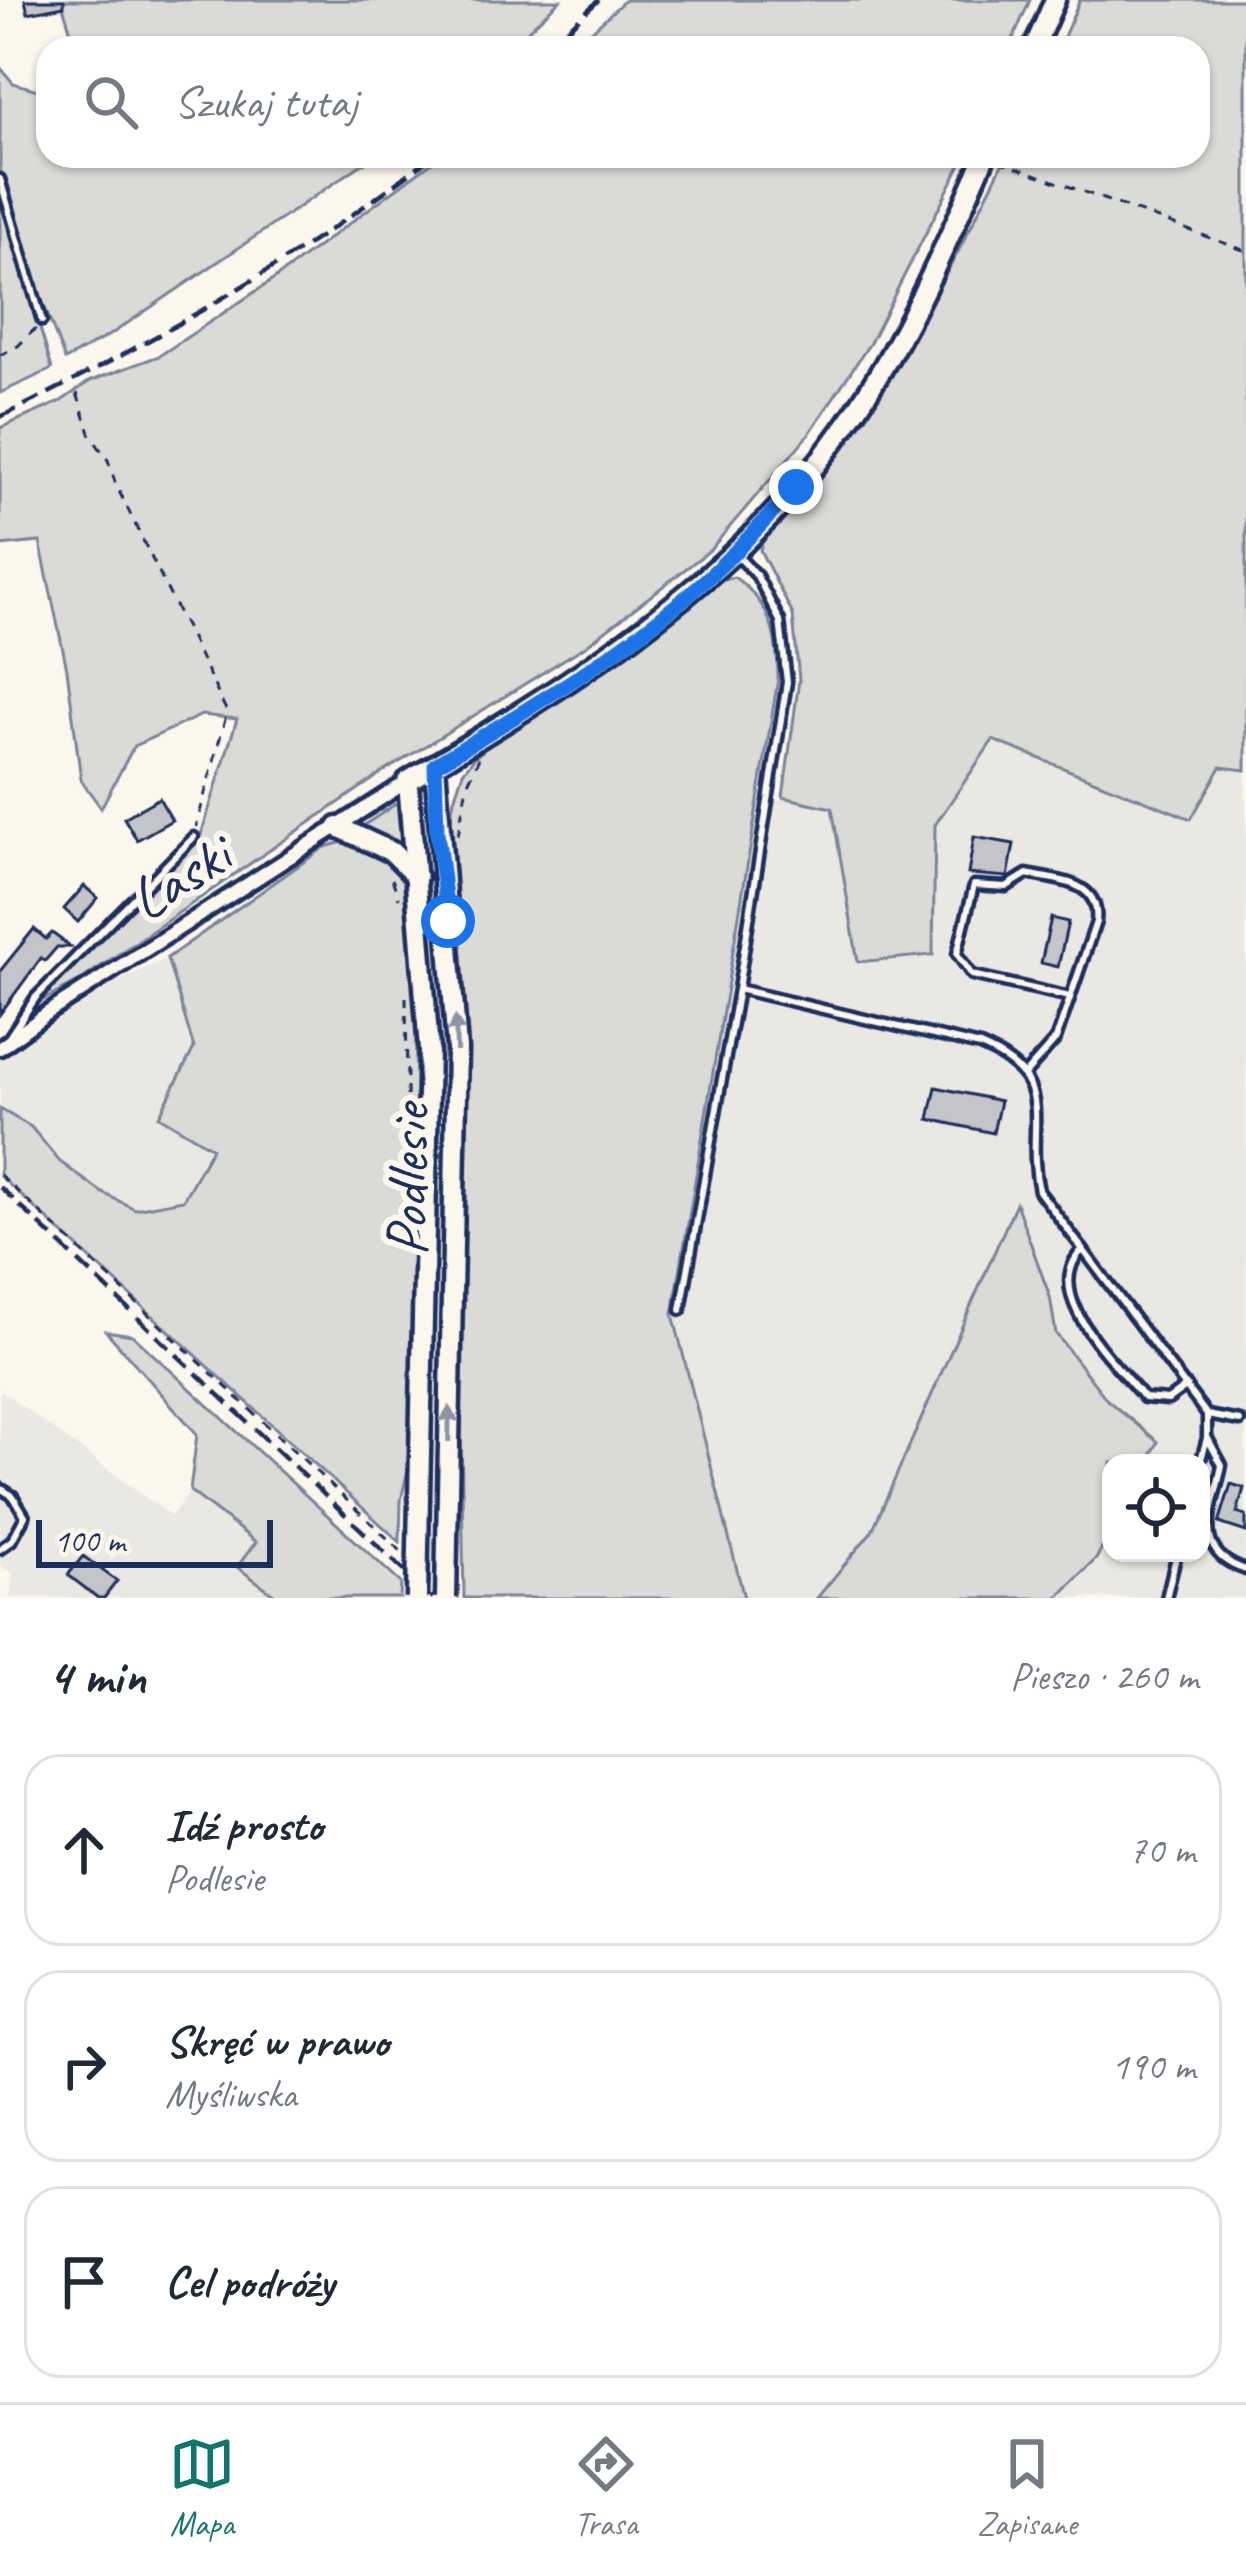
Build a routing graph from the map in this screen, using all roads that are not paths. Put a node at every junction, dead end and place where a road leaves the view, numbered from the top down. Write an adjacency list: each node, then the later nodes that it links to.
1 (1054, 0): 2 (street)
2 (1039, 36)
3 (981, 168): 6 (street)
4 (0, 179): 5 (lane)
5 (42, 321)
6 (734, 553): 7 (street); 14 (lane)
7 (435, 765): 8 (street); 10 (street, Podlesie)
8 (408, 782): 9 (street, Laski); 11 (street, Podlesie)
9 (338, 827): 13 (street); 16 (street, Laski)
10 (437, 832): 11 (street); 30 (street, Podlesie, one-way to 10, bridge)
11 (412, 836): 13 (street, Podlesie)
12 (194, 837): 16 (lane)
13 (417, 877): 29 (street, Podlesie, bridge)
14 (738, 989): 17 (lane); 19 (lane)
15 (1070, 997): 15 (lane); 17 (lane)
16 (2, 1046)
17 (1025, 1074): 18 (lane)
18 (1083, 1249): 20 (lane); 20 (lane)
19 (681, 1310)
20 (1187, 1385): 21 (lane)
21 (1207, 1415): 22 (lane); 23 (lane)
22 (1240, 1420)
23 (1207, 1437): 24 (lane); 28 (lane)
24 (1202, 1454)
25 (0, 1488): 26 (lane)
26 (0, 1549)
27 (1175, 1562): 31 (lane)
28 (1246, 1570)
29 (417, 1598)
30 (446, 1598)
31 (1166, 1598)

